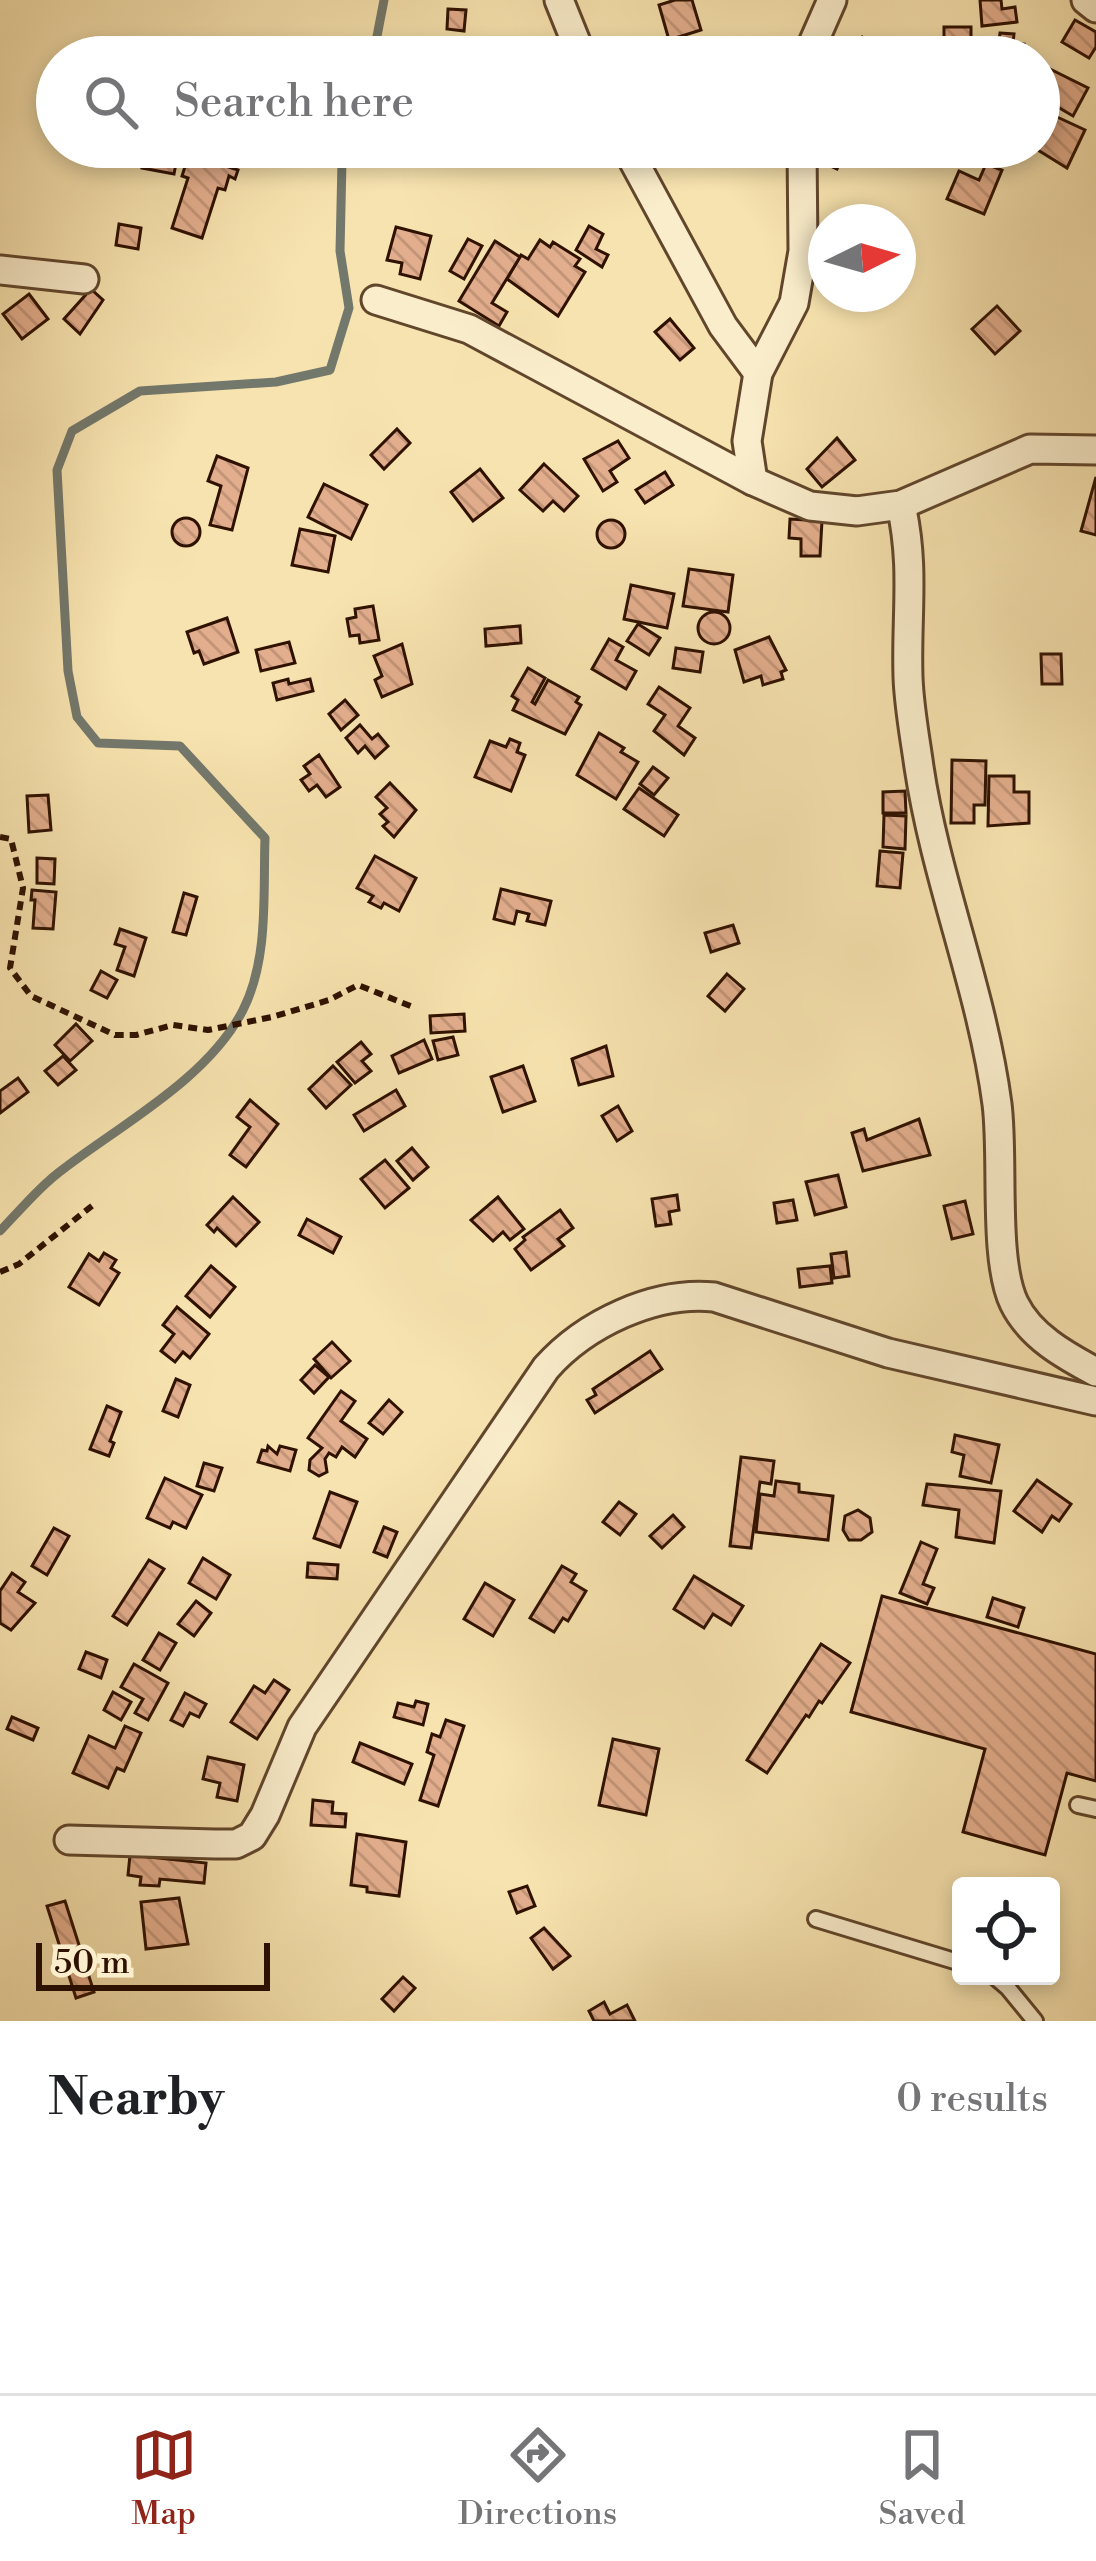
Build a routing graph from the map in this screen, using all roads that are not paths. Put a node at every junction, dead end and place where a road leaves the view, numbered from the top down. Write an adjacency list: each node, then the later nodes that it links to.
1 (559, 0): 5 (street)
2 (832, 0): 6 (street)
3 (1086, 0): 4 (street)
4 (1096, 8)
5 (574, 36)
6 (816, 36)
7 (637, 168): 12 (street)
8 (802, 168): 12 (street)
9 (0, 270): 10 (street)
10 (84, 279)
11 (376, 300): 14 (street)
12 (758, 373): 14 (street)
13 (1096, 450): 15 (street)
14 (753, 481): 15 (street)
15 (901, 505): 16 (street)
16 (1096, 1372)
17 (1096, 1401): 20 (street)
18 (1078, 1804): 19 (lane)
19 (1096, 1809)
20 (69, 1840)
21 (816, 1919): 22 (lane)
22 (952, 1960)
23 (1002, 1985): 24 (lane)
24 (1035, 2021)

